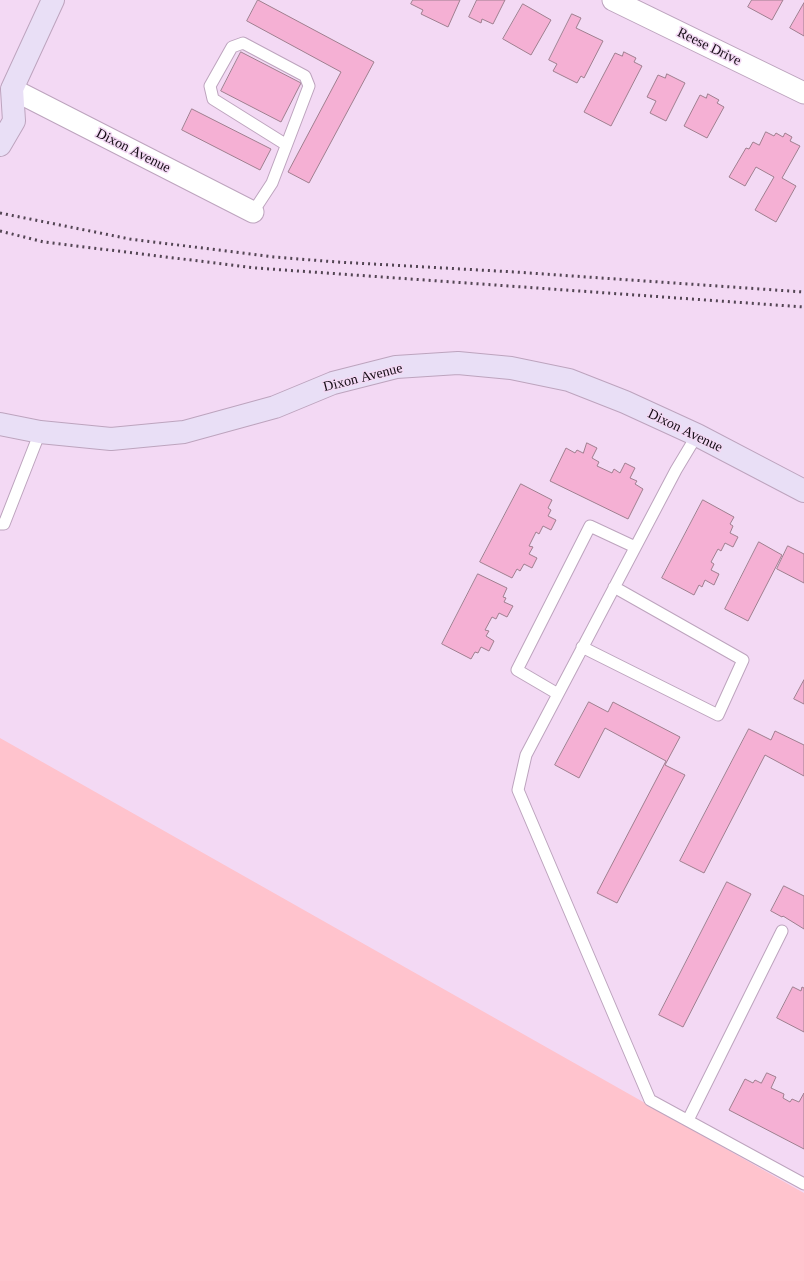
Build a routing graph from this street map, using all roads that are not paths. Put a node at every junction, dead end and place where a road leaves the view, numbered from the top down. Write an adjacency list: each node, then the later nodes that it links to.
1 (53, 0): 3 (street)
2 (613, 0): 4 (street, Reese Drive)
3 (6, 92): 6 (street); 7 (street, Dixon Avenue)
4 (804, 93)
5 (285, 144): 5 (lane); 7 (lane)
6 (0, 145)
7 (253, 212)
8 (0, 424): 9 (street, Dixon Avenue)
9 (40, 432): 10 (street, Dixon Avenue); 12 (lane)
10 (697, 435): 11 (street, Dixon Avenue); 13 (lane)
11 (804, 491)
12 (0, 524)
13 (635, 547): 14 (lane); 16 (lane)
14 (614, 587): 15 (lane); 15 (lane)
15 (582, 648): 16 (lane)
16 (558, 694): 18 (lane)
17 (782, 931): 18 (lane)
18 (688, 1120): 19 (lane)
19 (804, 1184)

